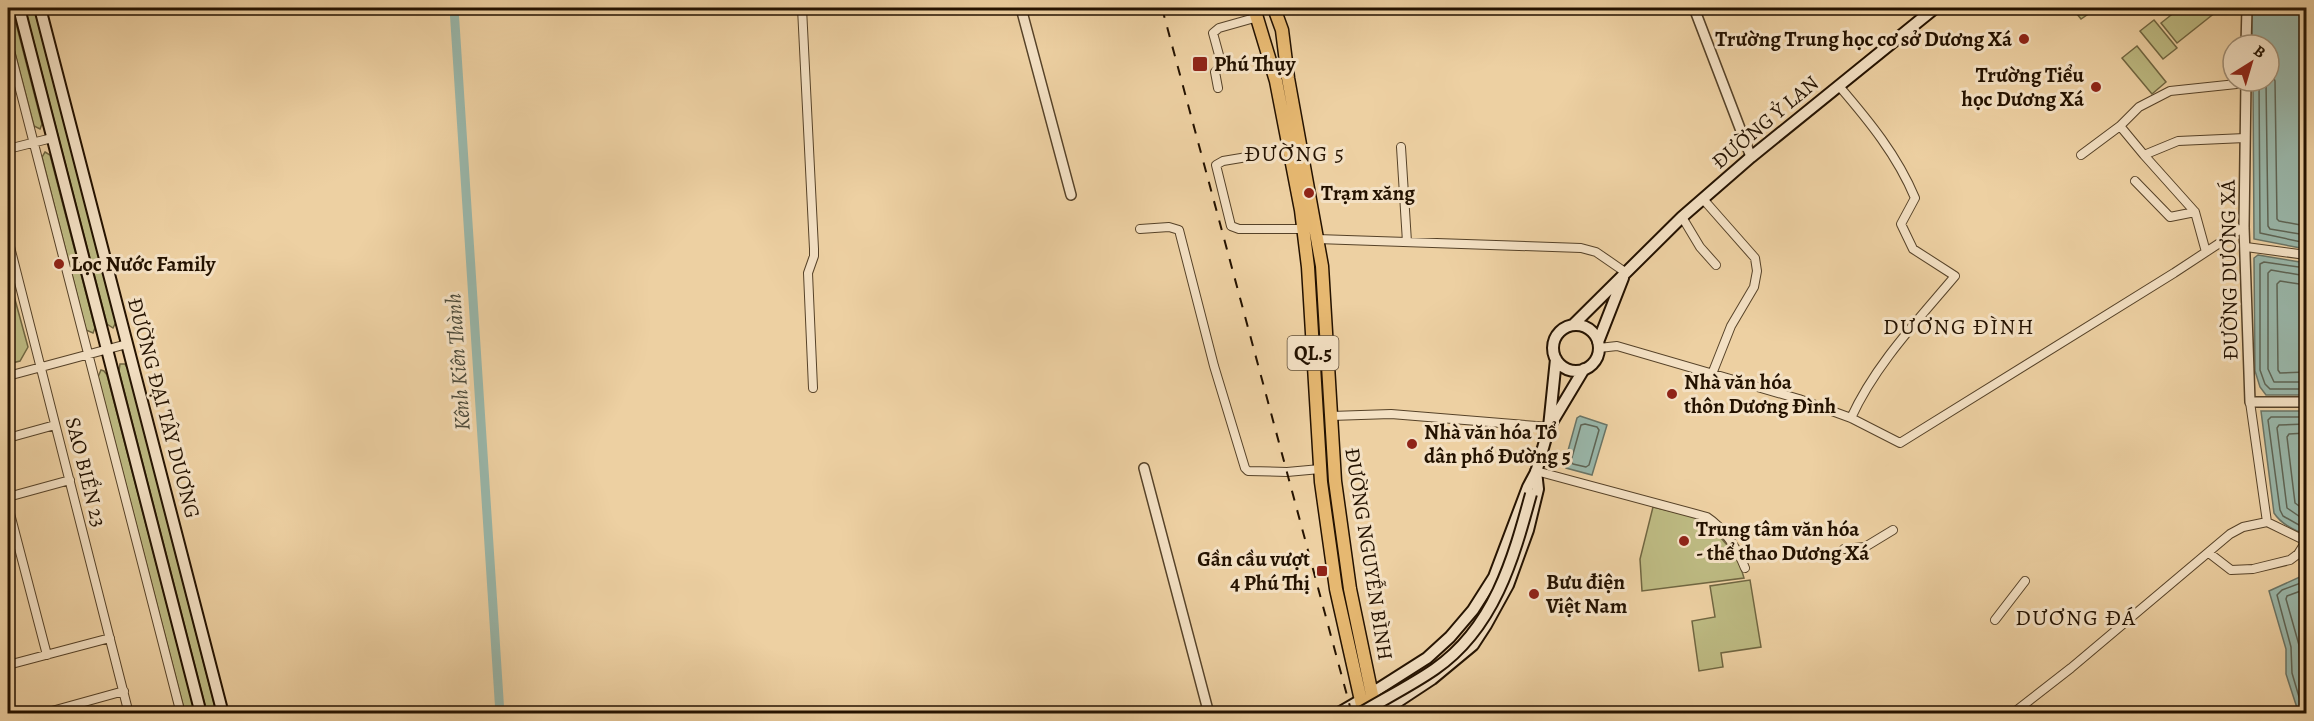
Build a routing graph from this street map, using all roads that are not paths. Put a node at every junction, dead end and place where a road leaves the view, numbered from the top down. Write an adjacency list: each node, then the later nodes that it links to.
1 (19, 8): 17 (main road, ĐƯỜNG ĐẠI TÂY DƯƠNG)
2 (40, 8): 43 (main road, ĐƯỜNG ĐẠI TÂY DƯƠNG)
3 (802, 8): 52 (street)
4 (1021, 8): 27 (street)
5 (1274, 8): 35 (highway, ĐƯỜNG NGUYỄN BÌNH / QL.5)
6 (1694, 8): 25 (street)
7 (1935, 8): 13 (main road, ĐƯỜNG Ỷ LAN)
8 (2247, 8): 10 (street)
9 (1256, 12): 14 (street); 33 (highway, ĐƯỜNG NGUYỄN BÌNH / QL.5)
10 (2247, 33)
11 (8, 43): 19 (street)
12 (2221, 85): 16 (street)
13 (1839, 86): 25 (main road, ĐƯỜNG Ỷ LAN); 56 (street)
14 (1218, 88)
15 (2246, 93): 18 (street, ĐƯỜNG DƯƠNG XÁ)
16 (2120, 126): 22 (street); 23 (street)
17 (52, 138): 19 (street); 45 (main road, ĐƯỜNG ĐẠI TÂY DƯƠNG)
18 (2245, 138): 23 (street); 31 (street, ĐƯỜNG DƯƠNG XÁ)
19 (33, 143): 21 (street); 46 (street)
20 (1401, 147): 36 (street)
21 (8, 149)
22 (2081, 155)
23 (2144, 155): 29 (street)
24 (1247, 157): 33 (street)
25 (1751, 157): 28 (main road, ĐƯỜNG Ỷ LAN)
26 (2135, 181): 29 (street)
27 (1071, 195)
28 (1703, 199): 30 (main road, ĐƯỜNG Ỷ LAN); 50 (street)
29 (2195, 212): 38 (street)
30 (1682, 218): 40 (street); 41 (main road, ĐƯỜNG Ỷ LAN)
31 (2244, 227): 37 (street, ĐƯỜNG DƯƠNG XÁ); 38 (street)
32 (1140, 229): 61 (street)
33 (1303, 229): 61 (highway, ĐƯỜNG NGUYỄN BÌNH / QL.5)
34 (8, 239): 48 (street, SAO BIỂN 23)
35 (1317, 239): 36 (street); 55 (highway, ĐƯỜNG NGUYỄN BÌNH / QL.5)
36 (1407, 242): 41 (street)
37 (2246, 248): 39 (street); 53 (street, ĐƯỜNG DƯƠNG XÁ)
38 (2206, 252): 56 (street)
39 (2307, 255)
40 (1716, 265)
41 (1625, 272): 42 (main road, ĐƯỜNG Ỷ LAN); 44 (main road, ĐƯỜNG Ỷ LAN)
42 (1573, 325): 44 (main road); 47 (main road)
43 (127, 344): 45 (street); 84 (main road, ĐƯỜNG ĐẠI TÂY DƯƠNG)
44 (1598, 345): 49 (main road); 50 (street)
45 (107, 350): 46 (street); 83 (main road, ĐƯỜNG ĐẠI TÂY DƯƠNG)
46 (88, 356): 48 (street); 82 (street)
47 (1556, 359): 49 (main road); 58 (main road)
48 (40, 367): 51 (street); 57 (street, SAO BIỂN 23)
49 (1584, 369): 58 (main road)
50 (1712, 374): 56 (street)
51 (8, 376)
52 (813, 388)
53 (2250, 402): 54 (street); 66 (street)
54 (2307, 402)
55 (1331, 416): 58 (street); 78 (highway, ĐƯỜNG NGUYỄN BÌNH / QL.5)
56 (1851, 418)
57 (55, 425): 59 (street); 63 (street, SAO BIỂN 23)
58 (1549, 427): 62 (main road)
59 (8, 438)
60 (1144, 468): 85 (street)
61 (1320, 469): 79 (highway, ĐƯỜNG NGUYỄN BÌNH / QL.5)
62 (1536, 471): 71 (street); 78 (main road); 87 (main road, bridge); 88 (main road)
63 (69, 480): 64 (street); 74 (street, SAO BIỂN 23)
64 (8, 496)
65 (8, 506): 75 (street)
66 (2267, 522): 68 (street); 70 (street)
67 (1893, 530): 69 (street)
68 (2306, 541): 70 (street)
69 (1844, 549)
70 (2209, 554): 89 (street)
71 (1745, 568)
72 (2025, 581): 73 (street)
73 (1995, 620)
74 (110, 638): 75 (street); 77 (street, SAO BIỂN 23)
75 (47, 655): 76 (street)
76 (8, 665)
77 (124, 691): 80 (street); 81 (street, SAO BIỂN 23)
78 (1372, 693): 88 (highway, ĐƯỜNG NGUYỄN BÌNH / QL.5)
79 (1361, 700): 86 (main road); 87 (highway, ĐƯỜNG NGUYỄN BÌNH / QL.5)
80 (41, 714)
81 (129, 714)
82 (181, 714)
83 (201, 714)
84 (223, 714)
85 (1209, 714)
86 (1337, 714)
87 (1361, 714)
88 (1378, 714)
89 (2012, 714)

